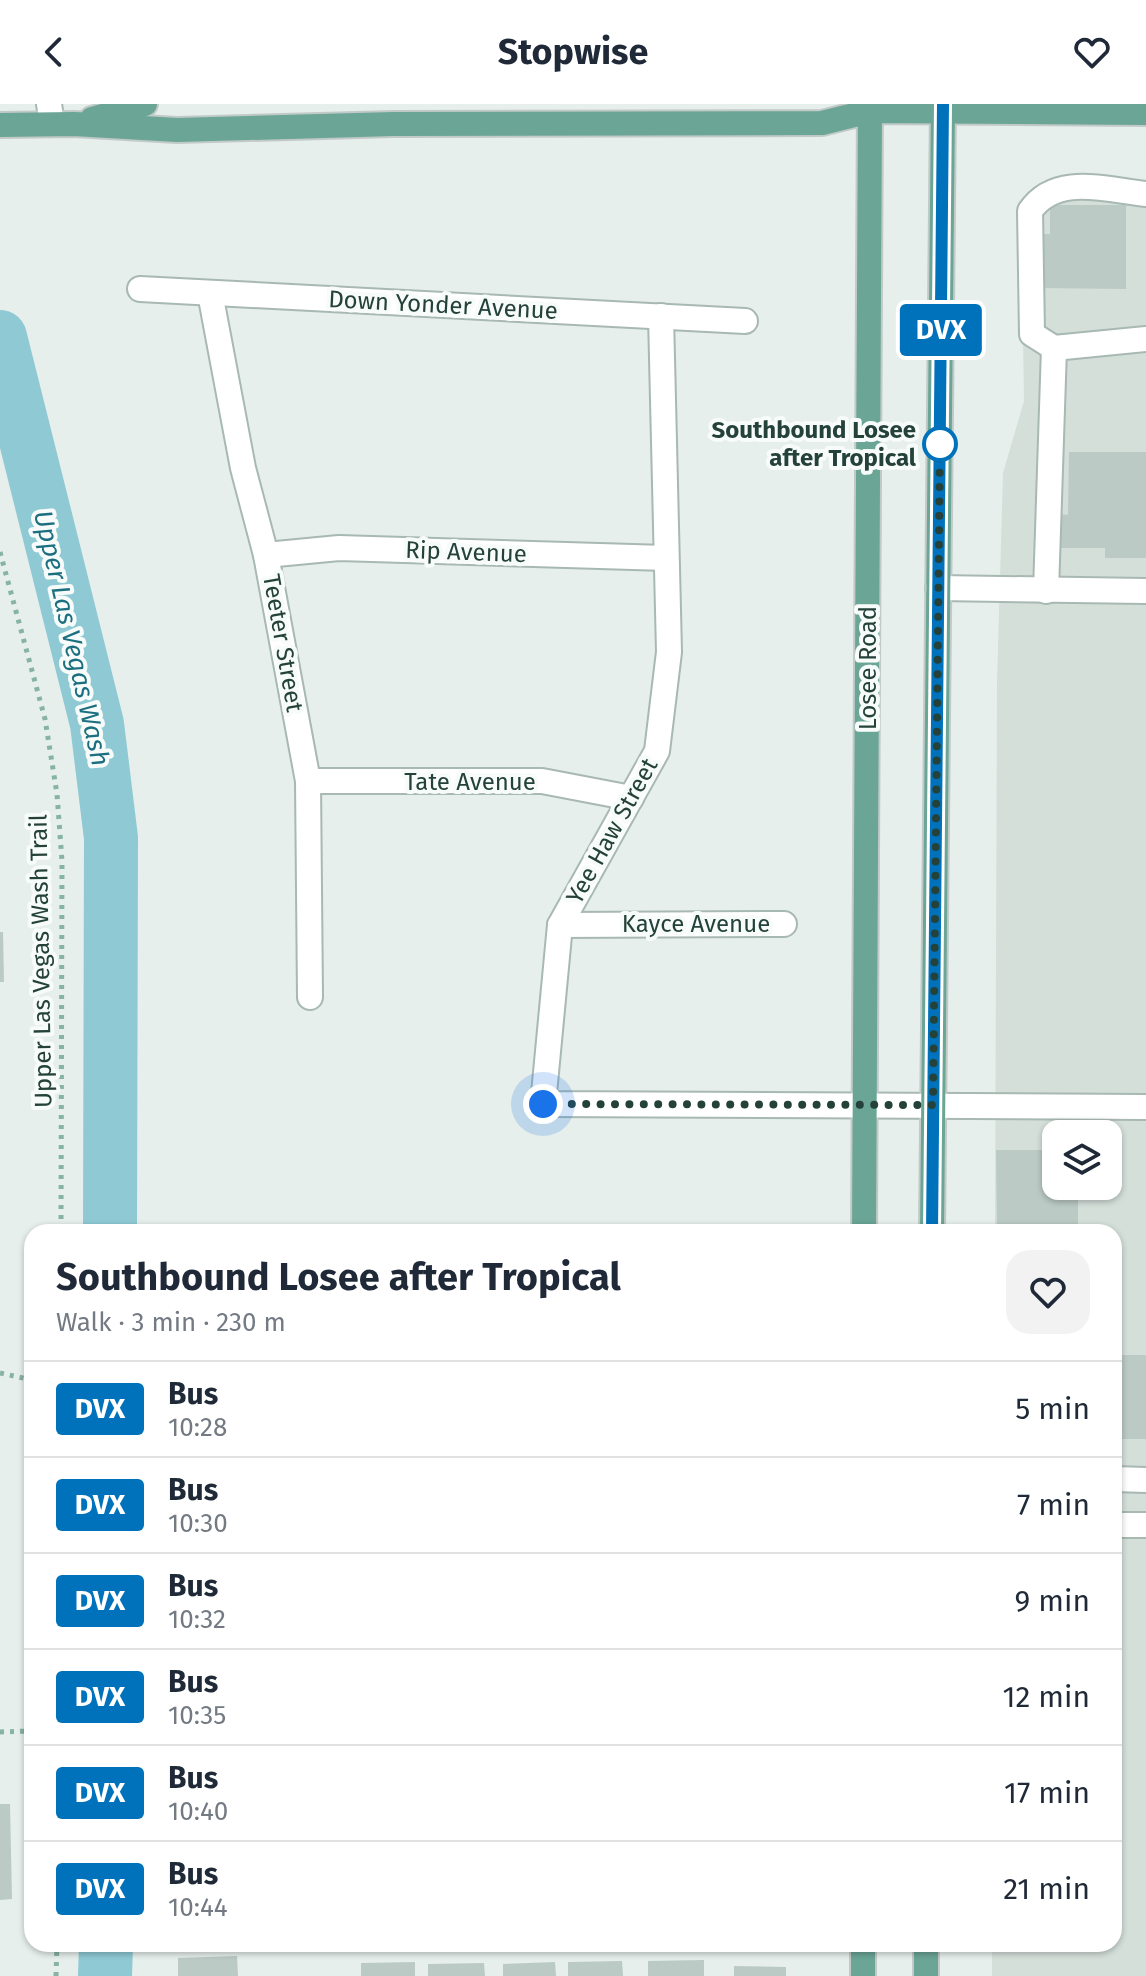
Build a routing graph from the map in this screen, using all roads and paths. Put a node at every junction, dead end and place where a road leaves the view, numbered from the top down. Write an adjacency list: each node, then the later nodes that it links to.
1 (145, 104): 5 (main road)
2 (868, 106): 3 (main road); 5 (main road); 25 (main road, Losee Road)
3 (943, 108): 4 (main road); 17 (main road)
4 (1146, 113)
5 (58, 117): 6 (main road)
6 (0, 125)
7 (1146, 194): 13 (street)
8 (140, 289): 9 (street, Down Yonder Avenue)
9 (210, 293): 10 (street, Down Yonder Avenue); 15 (street, Teeter Street)
10 (661, 316): 11 (street, Down Yonder Avenue); 16 (street, Yee Haw Street)
11 (745, 321)
12 (1146, 339): 13 (street)
13 (1054, 348): 18 (street)
14 (0, 552): 28 (path, Upper Las Vegas Wash Trail)
15 (266, 555): 16 (street, Rip Avenue); 20 (street, Teeter Street)
16 (666, 558): 21 (street, Yee Haw Street)
17 (938, 588): 18 (street); 26 (main road)
18 (1046, 591): 19 (street)
19 (1146, 591)
20 (308, 781): 21 (street, Tate Avenue); 24 (street, Teeter Street)
21 (631, 798): 23 (street, Yee Haw Street)
22 (784, 924): 23 (street, Kayce Avenue)
23 (560, 925): 25 (street, Yee Haw Street)
24 (310, 997)
25 (864, 1105): 26 (street); 29 (main road, Losee Road)
26 (933, 1105): 27 (street); 30 (main road)
27 (1146, 1107)
28 (61, 1224)
29 (864, 1224)
30 (932, 1224)
31 (0, 1373): 32 (path)
32 (24, 1378)
33 (1122, 1479): 34 (street)
34 (1146, 1480)
35 (1122, 1525): 36 (street)
36 (1146, 1525)
37 (24, 1731): 38 (path)
38 (0, 1732)
39 (57, 1952): 42 (path)
40 (863, 1952): 43 (main road)
41 (926, 1952): 44 (main road)
42 (56, 1976)
43 (863, 1976)
44 (926, 1976)

